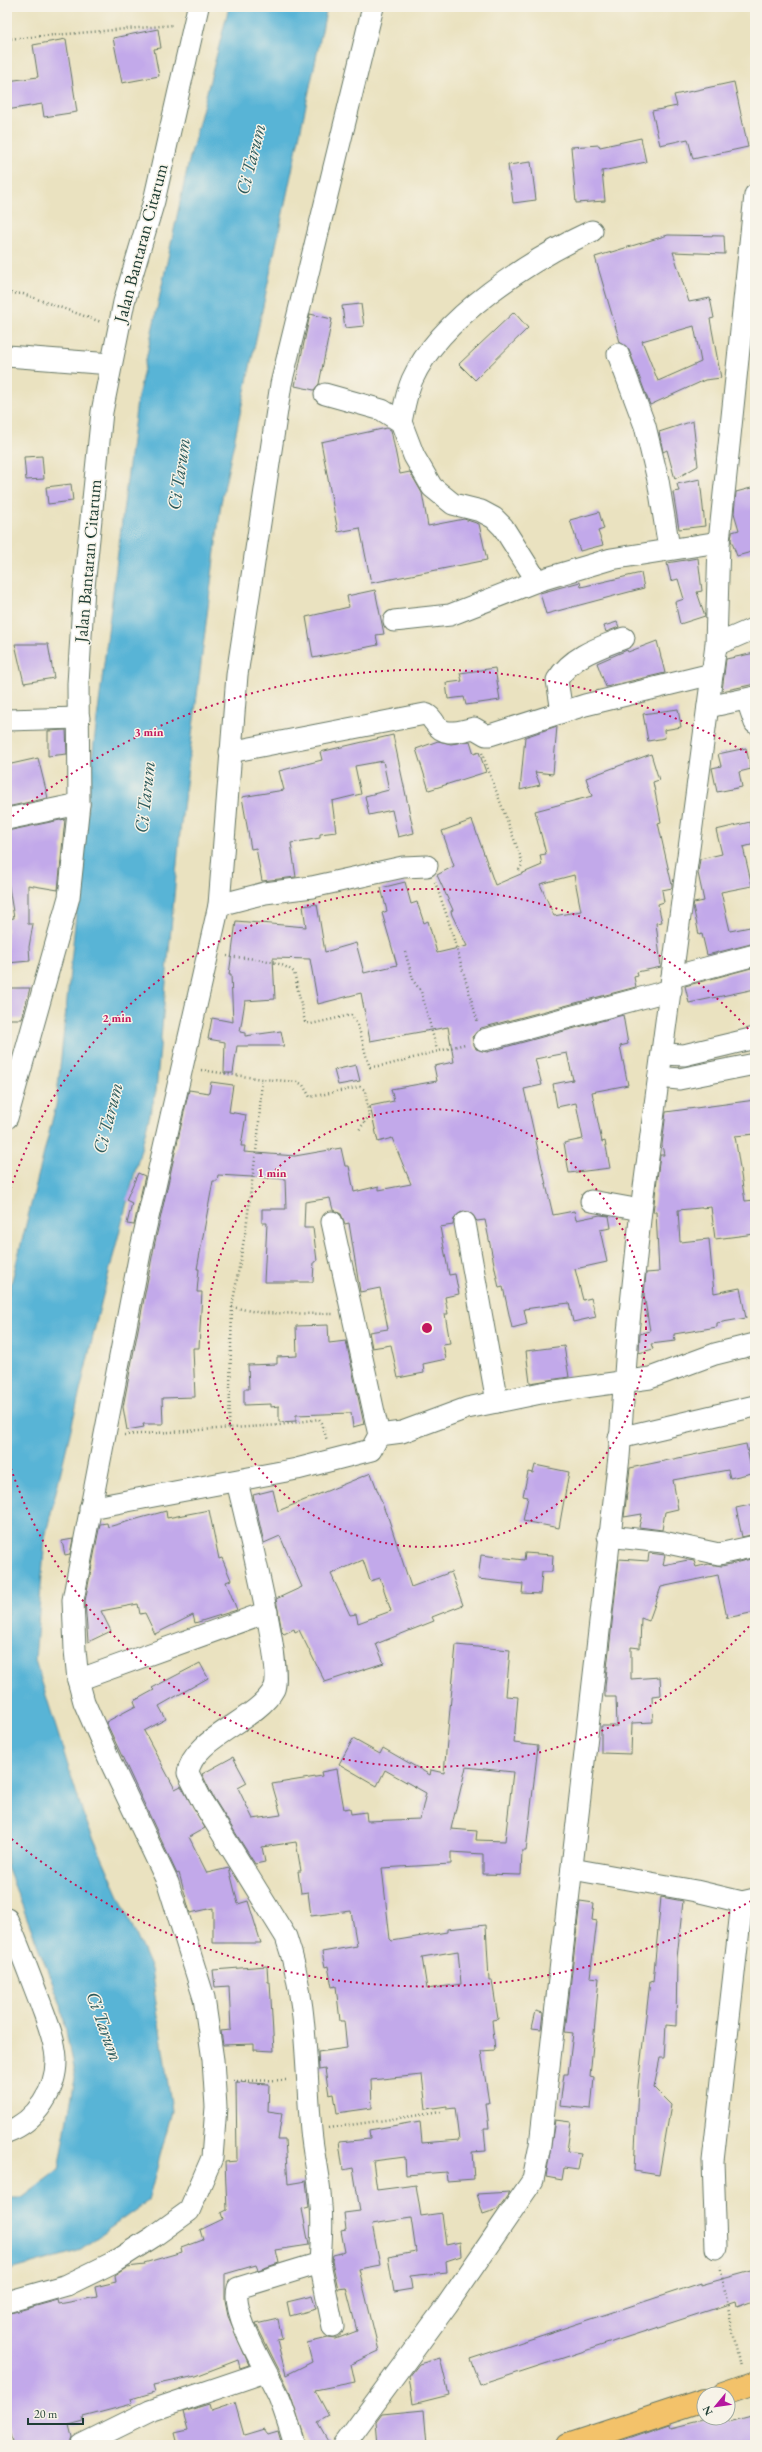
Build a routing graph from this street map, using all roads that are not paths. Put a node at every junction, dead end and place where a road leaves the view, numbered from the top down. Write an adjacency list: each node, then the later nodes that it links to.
1 (373, 7): 24 (street)
2 (196, 15): 7 (street, Jalan Bantaran Citarum)
3 (755, 195): 10 (street)
4 (592, 231): 9 (street)
5 (618, 354): 11 (street)
6 (7, 356): 7 (street)
7 (111, 364): 21 (street, Jalan Bantaran Citarum)
8 (325, 394): 9 (street)
9 (401, 422): 12 (street)
10 (719, 542): 11 (street); 16 (street)
11 (669, 548): 12 (street)
12 (537, 581): 13 (street)
13 (394, 621)
14 (755, 628): 16 (street)
15 (624, 638): 20 (street)
16 (716, 645): 17 (street)
17 (712, 674): 19 (street); 20 (street)
18 (751, 698): 19 (street); 23 (street)
19 (708, 707): 30 (street)
20 (562, 712): 24 (street)
21 (78, 718): 22 (street); 25 (street, Jalan Bantaran Citarum)
22 (7, 720)
23 (755, 723)
24 (230, 752): 28 (street)
25 (79, 804): 26 (street); 36 (street, Jalan Bantaran Citarum)
26 (7, 819)
27 (427, 866): 28 (street)
28 (219, 905): 48 (street)
29 (755, 955): 30 (street)
30 (672, 983): 32 (street); 33 (street)
31 (755, 1038): 33 (street)
32 (484, 1040)
33 (663, 1054): 35 (street)
34 (755, 1064): 35 (street)
35 (659, 1077): 38 (street)
36 (7, 1118)
37 (591, 1201): 38 (street)
38 (641, 1210): 42 (street)
39 (332, 1222): 45 (street)
40 (465, 1223): 43 (street)
41 (755, 1344): 42 (street)
42 (624, 1383): 43 (street); 46 (street)
43 (497, 1402): 45 (street)
44 (755, 1406): 46 (street)
45 (379, 1435): 47 (street)
46 (619, 1438): 49 (street)
47 (237, 1480): 48 (street); 51 (street)
48 (90, 1508): 52 (street)
49 (608, 1536): 50 (street); 53 (street)
50 (755, 1546)
51 (267, 1612): 52 (street); 58 (street)
52 (78, 1680): 59 (street)
53 (572, 1869): 54 (street); 65 (street)
54 (749, 1900): 57 (street)
55 (7, 1919): 56 (street)
56 (7, 2132)
57 (716, 2248)
58 (320, 2263): 60 (street); 61 (street)
59 (7, 2302)
60 (333, 2327)
61 (265, 2372): 66 (street); 67 (street)
62 (749, 2385): 63 (main road)
63 (736, 2390)
64 (696, 2403): 70 (main road)
65 (370, 2409): 68 (street); 69 (street)
66 (81, 2445)
67 (295, 2445)
68 (344, 2445)
69 (362, 2445)
70 (567, 2445)

